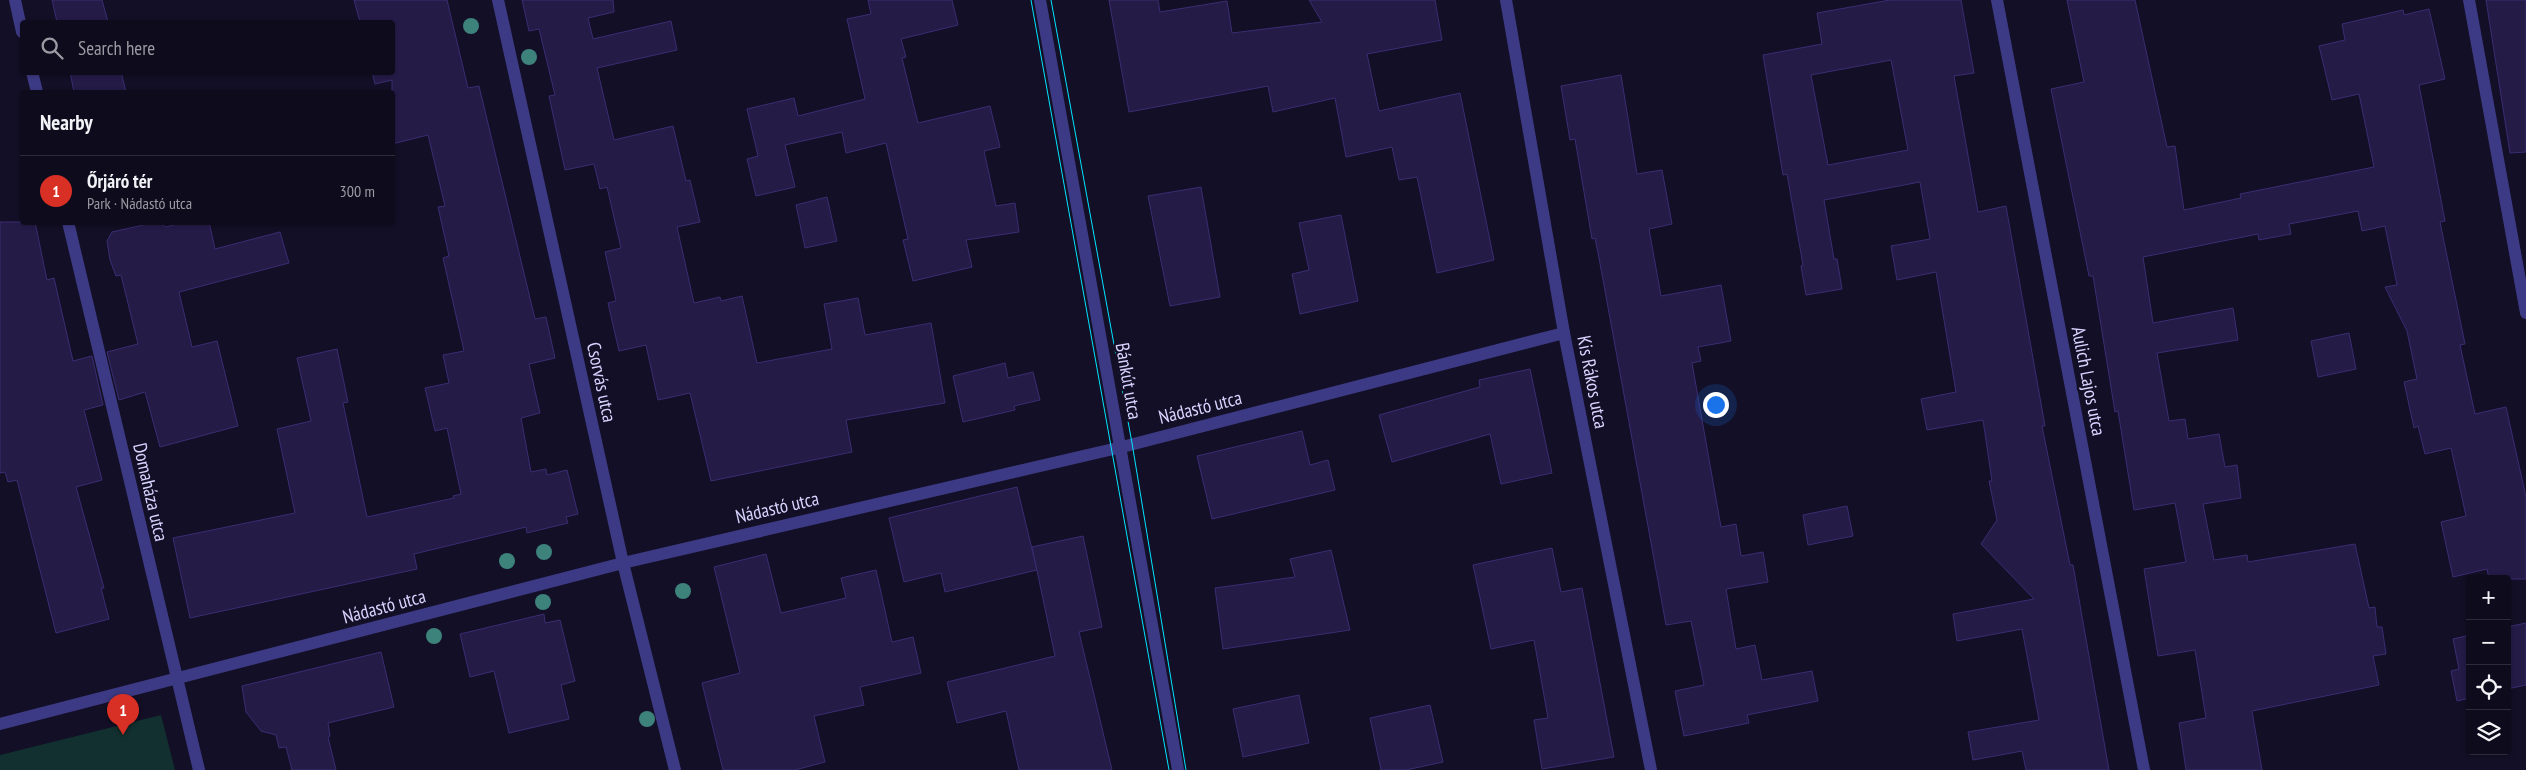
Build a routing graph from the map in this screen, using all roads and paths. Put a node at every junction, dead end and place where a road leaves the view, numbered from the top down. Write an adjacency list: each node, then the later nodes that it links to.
1 (15, 0): 7 (street)
2 (498, 0): 14 (street, Csorvás utca)
3 (1040, 0): 13 (street, Bánkút utca)
4 (1506, 0): 12 (street, Kis Rákos utca)
5 (1997, 0): 21 (street, Aulich Lajos utca)
6 (2469, 0): 11 (street)
7 (20, 23)
8 (33, 75): 9 (street)
9 (36, 90)
10 (69, 225): 15 (street, Domaháza utca)
11 (2526, 313)
12 (1564, 333): 13 (street, Nádastó utca); 20 (street, Kis Rákos utca)
13 (1122, 446): 14 (street, Nádastó utca); 19 (street, Bánkút utca)
14 (622, 563): 15 (street, Nádastó utca); 18 (street, Csorvás utca)
15 (177, 679): 16 (street, Nádastó utca); 17 (street, Domaháza utca)
16 (0, 724)
17 (199, 770)
18 (675, 770)
19 (1178, 770)
20 (1651, 770)
21 (2144, 770)

